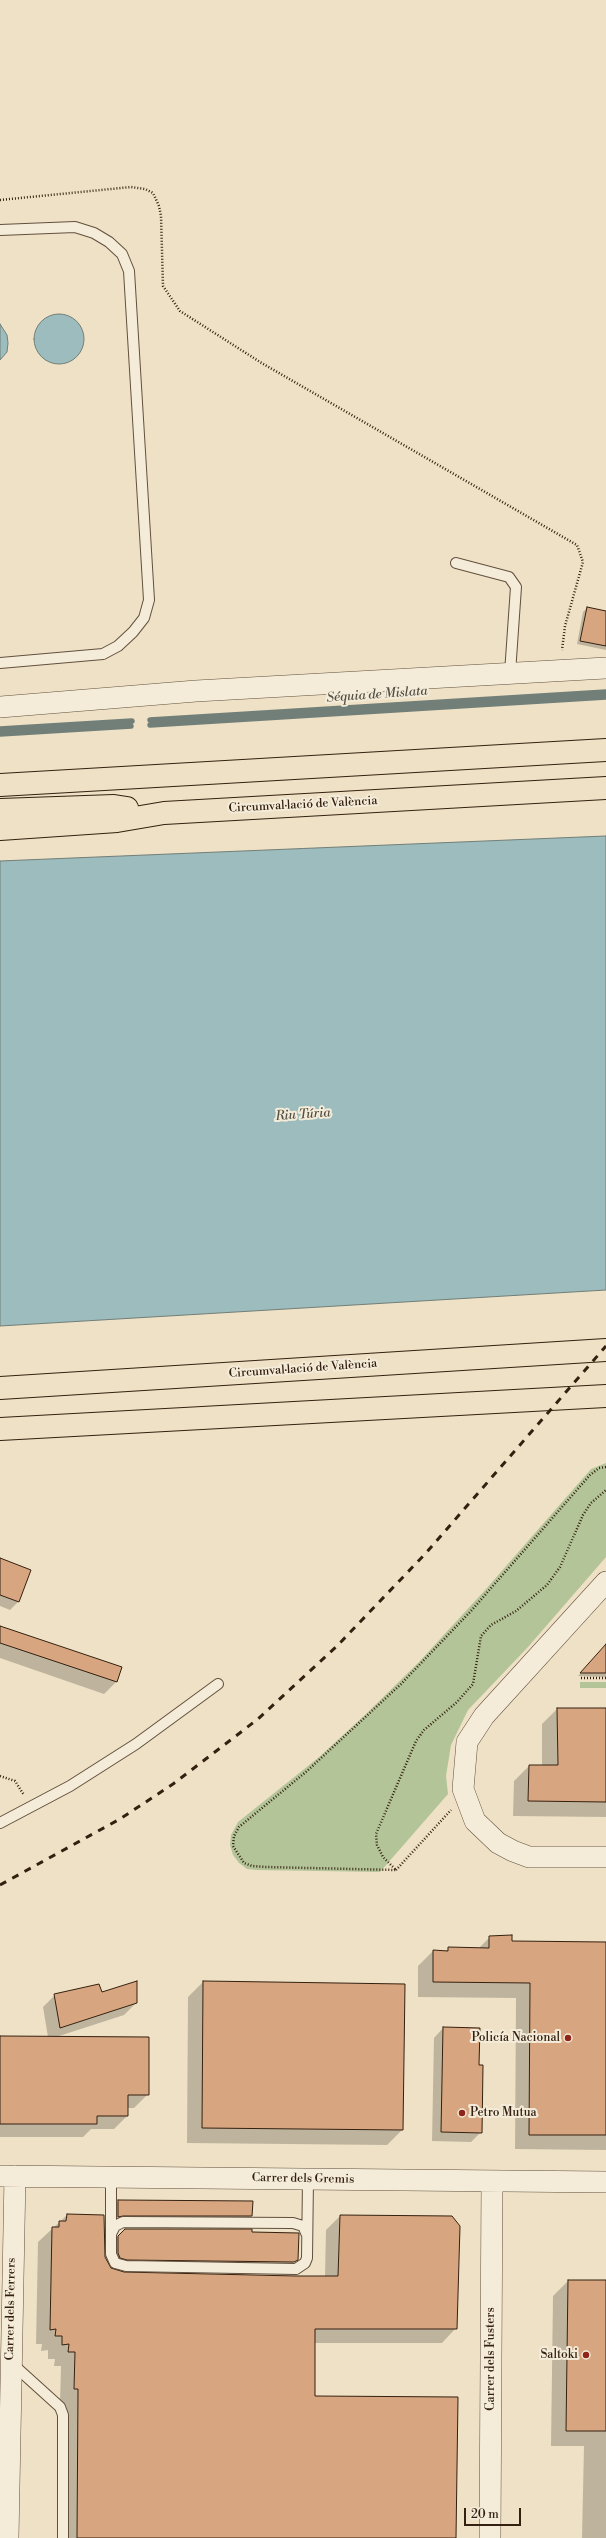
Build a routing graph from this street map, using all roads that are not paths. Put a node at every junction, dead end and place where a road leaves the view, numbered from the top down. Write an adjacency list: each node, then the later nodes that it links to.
1 (0, 230): 3 (lane)
2 (456, 563): 5 (lane)
3 (0, 663)
4 (606, 668): 5 (street)
5 (510, 673): 6 (street)
6 (0, 707)
7 (606, 750): 8 (highway)
8 (0, 785)
9 (606, 788): 11 (highway, Circumval·lació de València)
10 (0, 810): 11 (highway)
11 (164, 812): 12 (highway, Circumval·lació de València)
12 (0, 829)
13 (606, 1350): 14 (highway, Circumval·lació de València)
14 (0, 1388)
15 (606, 1396): 16 (highway)
16 (0, 1429)
17 (606, 1582): 20 (street)
18 (218, 1684): 19 (lane)
19 (0, 1823)
20 (606, 1857)
21 (7, 2176): 22 (street, Carrer dels Gremis); 28 (street, Carrer dels Ferrers)
22 (111, 2177): 23 (street, Carrer dels Gremis); 26 (lane)
23 (308, 2179): 24 (street, Carrer dels Gremis); 27 (lane)
24 (492, 2181): 25 (street, Carrer dels Gremis); 31 (street, Carrer dels Fusters)
25 (606, 2182)
26 (111, 2236): 27 (lane); 27 (lane)
27 (308, 2237)
28 (11, 2354): 29 (street, Carrer dels Ferrers); 30 (lane)
29 (8, 2538)
30 (63, 2538)
31 (490, 2538)

